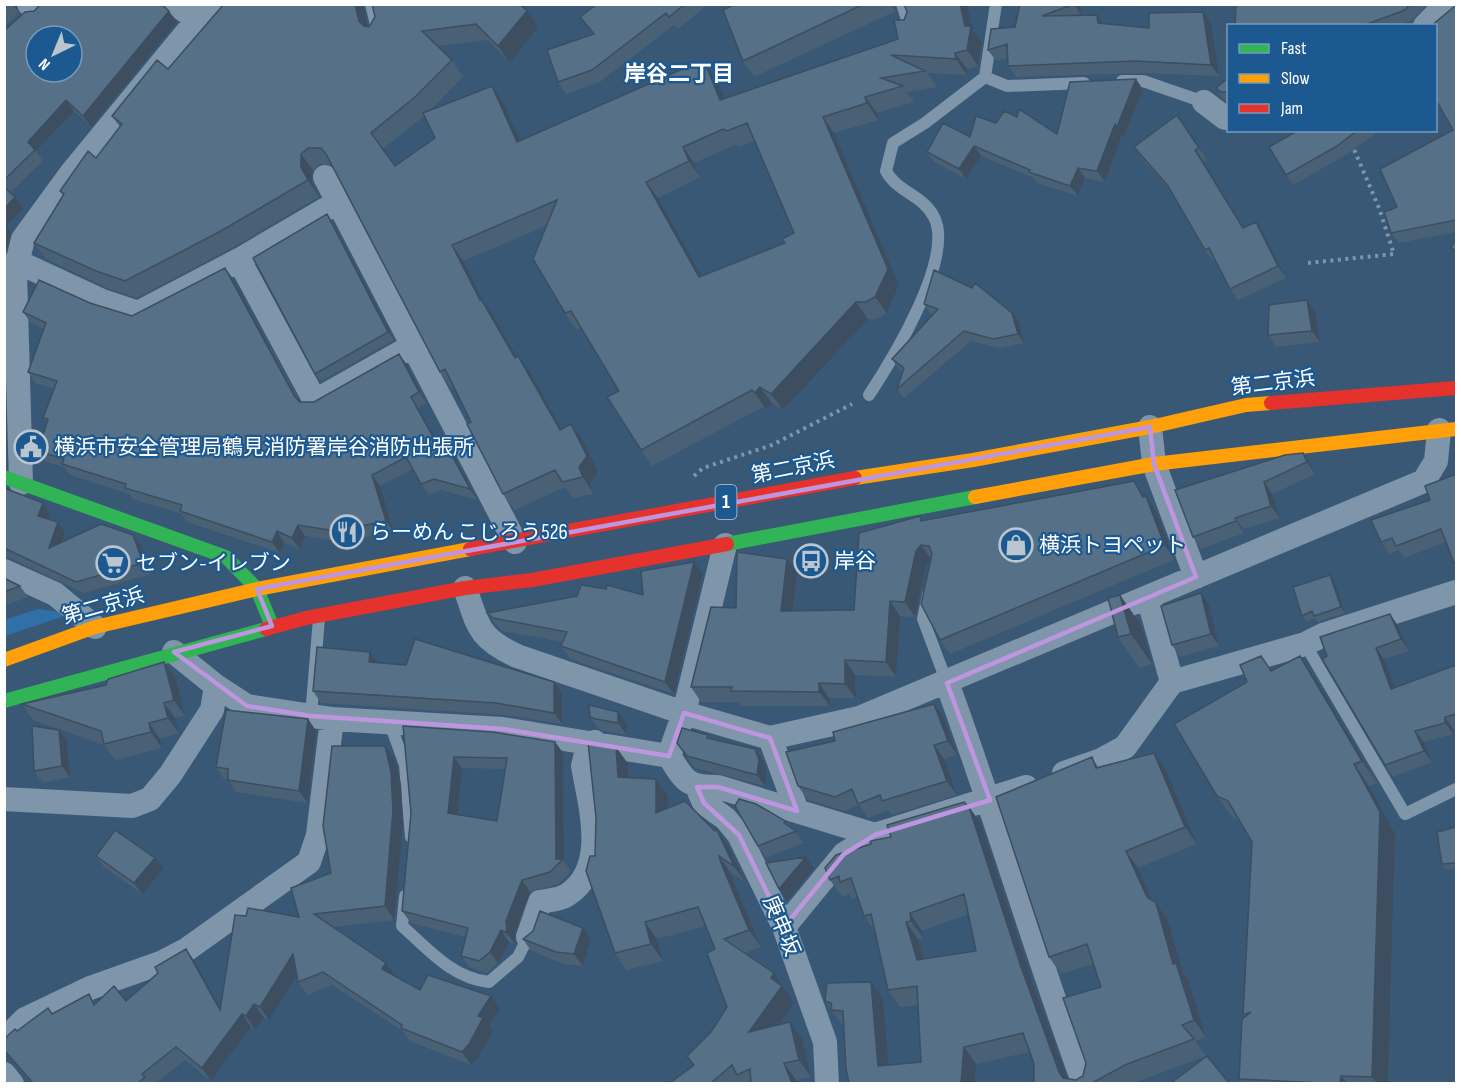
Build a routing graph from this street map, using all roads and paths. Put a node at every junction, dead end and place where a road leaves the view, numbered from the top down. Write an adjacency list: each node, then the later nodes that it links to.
1 (176, 4): 7 (street)
2 (216, 4): 7 (street)
3 (371, 4): 10 (lane)
4 (903, 4): 9 (lane)
5 (996, 4): 11 (lane)
6 (1446, 4): 8 (street)
7 (197, 20): 19 (street)
8 (1427, 24)
9 (910, 30)
10 (378, 35)
11 (985, 77): 12 (lane); 22 (lane)
12 (1204, 102): 13 (street)
13 (1227, 118)
14 (1350, 141): 18 (path)
15 (325, 177): 16 (street)
16 (338, 202): 17 (street); 20 (street)
17 (239, 260): 19 (street); 20 (street)
18 (1308, 263)
19 (12, 268): 26 (street)
20 (414, 345): 28 (street)
21 (1456, 388): 23 (main road, 第二京浜 / 1)
22 (869, 395): 27 (path)
23 (1150, 427): 25 (street); 28 (main road, 第二京浜 / 1)
24 (1448, 429): 25 (main road, 1); 32 (street)
25 (1154, 464): 29 (main road, 1); 32 (street)
26 (13, 480): 34 (main road)
27 (690, 480)
28 (515, 542): 34 (main road, 第二京浜 / 1)
29 (725, 545): 33 (main road, 1); 47 (street)
30 (4, 571): 39 (street)
31 (932, 577): 44 (lane)
32 (1197, 577): 36 (street)
33 (465, 588): 37 (main road, 1); 47 (street)
34 (257, 589): 38 (main road); 39 (main road, 第二京浜 / 1)
35 (1456, 592): 40 (street)
36 (1148, 597): 43 (street); 44 (street)
37 (320, 615): 38 (main road, 1); 48 (lane)
38 (272, 626): 41 (main road, 1)
39 (95, 627): 42 (main road, 第二京浜 / 1)
40 (1305, 644): 43 (street); 54 (lane)
41 (174, 652): 45 (street); 46 (main road, 1)
42 (4, 660)
43 (1172, 682): 56 (street)
44 (947, 683): 50 (street); 56 (street)
45 (216, 686): 48 (street); 55 (street)
46 (4, 701)
47 (684, 712): 50 (street); 52 (street)
48 (322, 717): 49 (street); 63 (street)
49 (389, 721): 51 (street); 59 (lane)
50 (770, 738): 57 (street)
51 (595, 742): 52 (street); 62 (street)
52 (669, 756): 53 (street, 庚申坂)
53 (697, 787): 57 (street); 61 (street, 庚申坂)
54 (1456, 789)
55 (4, 799)
56 (990, 800): 58 (street); 67 (street)
57 (798, 811): 58 (street)
58 (875, 835): 61 (street)
59 (410, 853)
60 (406, 884): 62 (lane)
61 (784, 927): 66 (street, 庚申坂)
62 (528, 937)
63 (4, 1040)
64 (4, 1074): 65 (street)
65 (12, 1083)
66 (827, 1083)
67 (1084, 1083)

